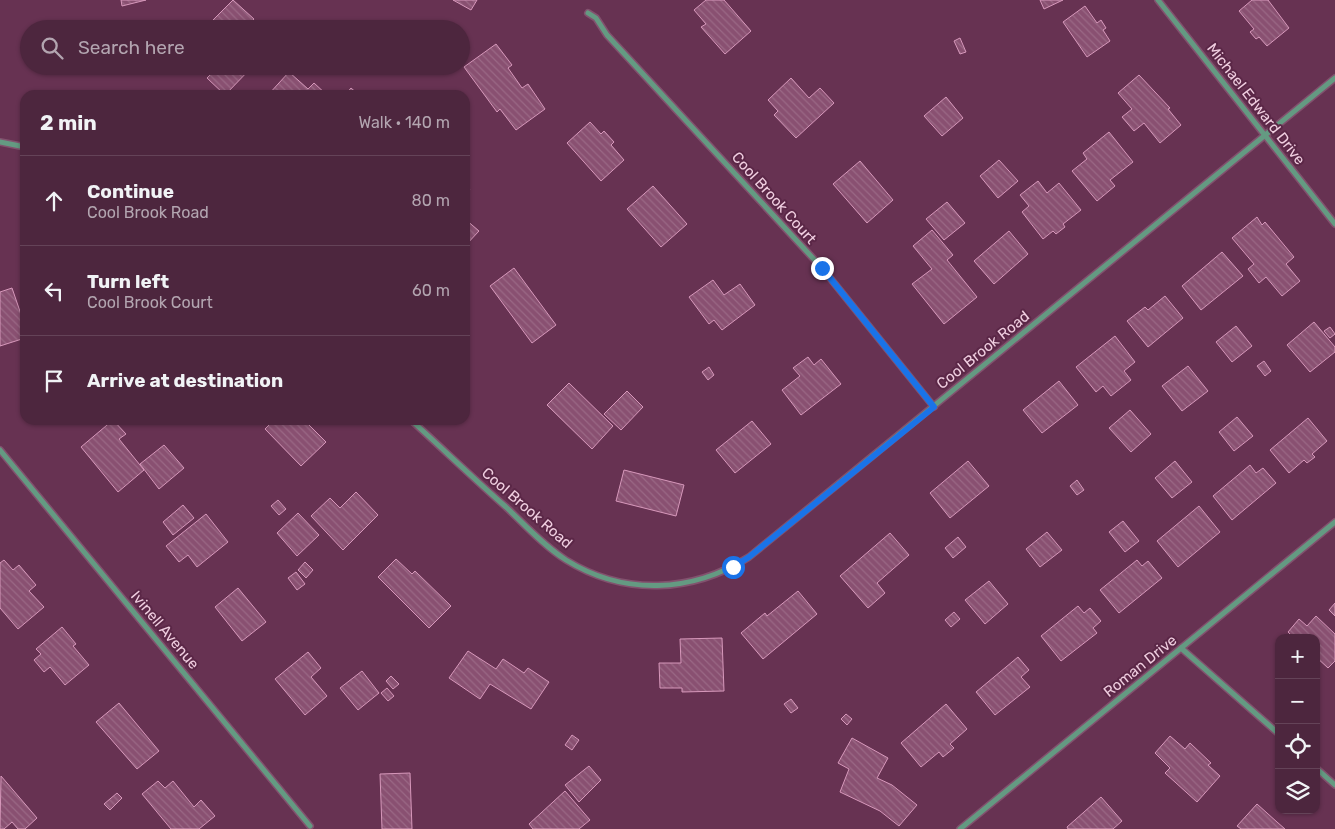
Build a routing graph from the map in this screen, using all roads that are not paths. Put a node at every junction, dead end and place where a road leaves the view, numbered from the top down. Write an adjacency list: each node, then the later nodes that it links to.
1 (1158, 0): 4 (street, Michael Edward Drive)
2 (588, 13): 8 (street, Cool Brook Court)
3 (1335, 78): 4 (street, Cool Brook Road)
4 (1265, 137): 7 (street, Michael Edward Drive); 8 (street, Cool Brook Road)
5 (0, 142): 6 (street)
6 (20, 146)
7 (1335, 224)
8 (934, 407): 9 (street, Cool Brook Road)
9 (417, 425)
10 (0, 450): 16 (street, Ivinell Avenue)
11 (1335, 522): 12 (street, Roman Drive)
12 (1182, 648): 13 (street); 17 (street, Roman Drive)
13 (1275, 730)
14 (1317, 769): 15 (street)
15 (1335, 784)
16 (310, 826)
17 (960, 829)

